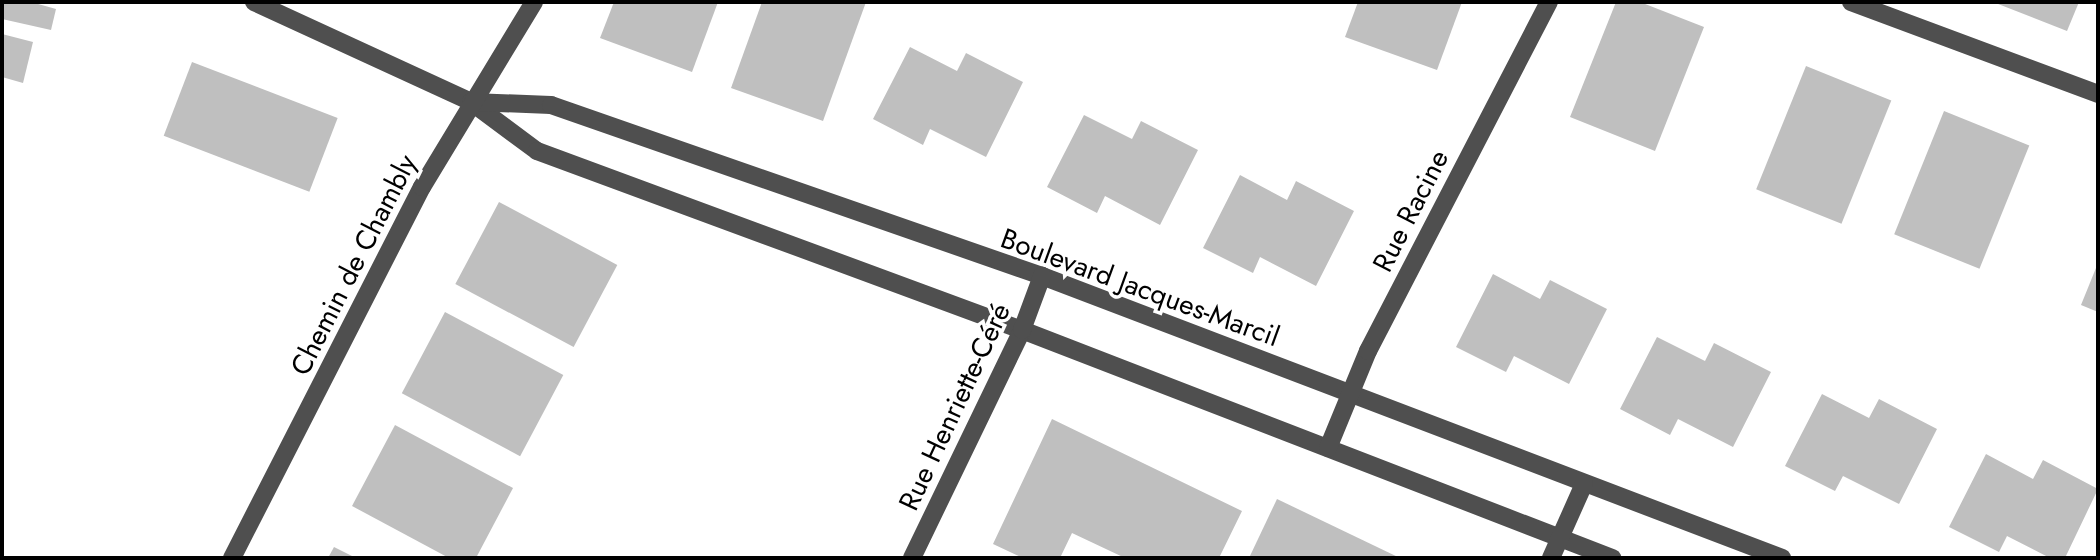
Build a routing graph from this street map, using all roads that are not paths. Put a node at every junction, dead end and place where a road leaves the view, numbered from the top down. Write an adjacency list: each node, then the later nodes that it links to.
1 (254, 2): 6 (street, Boulevard Jacques-Marcil)
2 (534, 2): 6 (street, Chemin de Chambly)
3 (1549, 2): 9 (street, Rue Racine)
4 (1851, 2): 5 (street)
5 (2098, 94)
6 (471, 102): 7 (street, Boulevard Jacques-Marcil); 8 (street, Boulevard Jacques-Marcil); 13 (street, Chemin de Chambly)
7 (1042, 276): 8 (street, Rue Henriette-Céré); 9 (street, Boulevard Jacques-Marcil)
8 (1022, 330): 10 (street, Boulevard Jacques-Marcil); 14 (street, Rue Henriette-Céré)
9 (1349, 395): 10 (street, Rue Racine); 11 (street, Boulevard Jacques-Marcil)
10 (1328, 448): 12 (street, Boulevard Jacques-Marcil)
11 (1584, 484): 12 (street); 17 (street, Boulevard Jacques-Marcil)
12 (1557, 538): 15 (street); 16 (street, Boulevard Jacques-Marcil)
13 (232, 558)
14 (912, 558)
15 (1551, 558)
16 (1612, 558)
17 (1782, 558)

